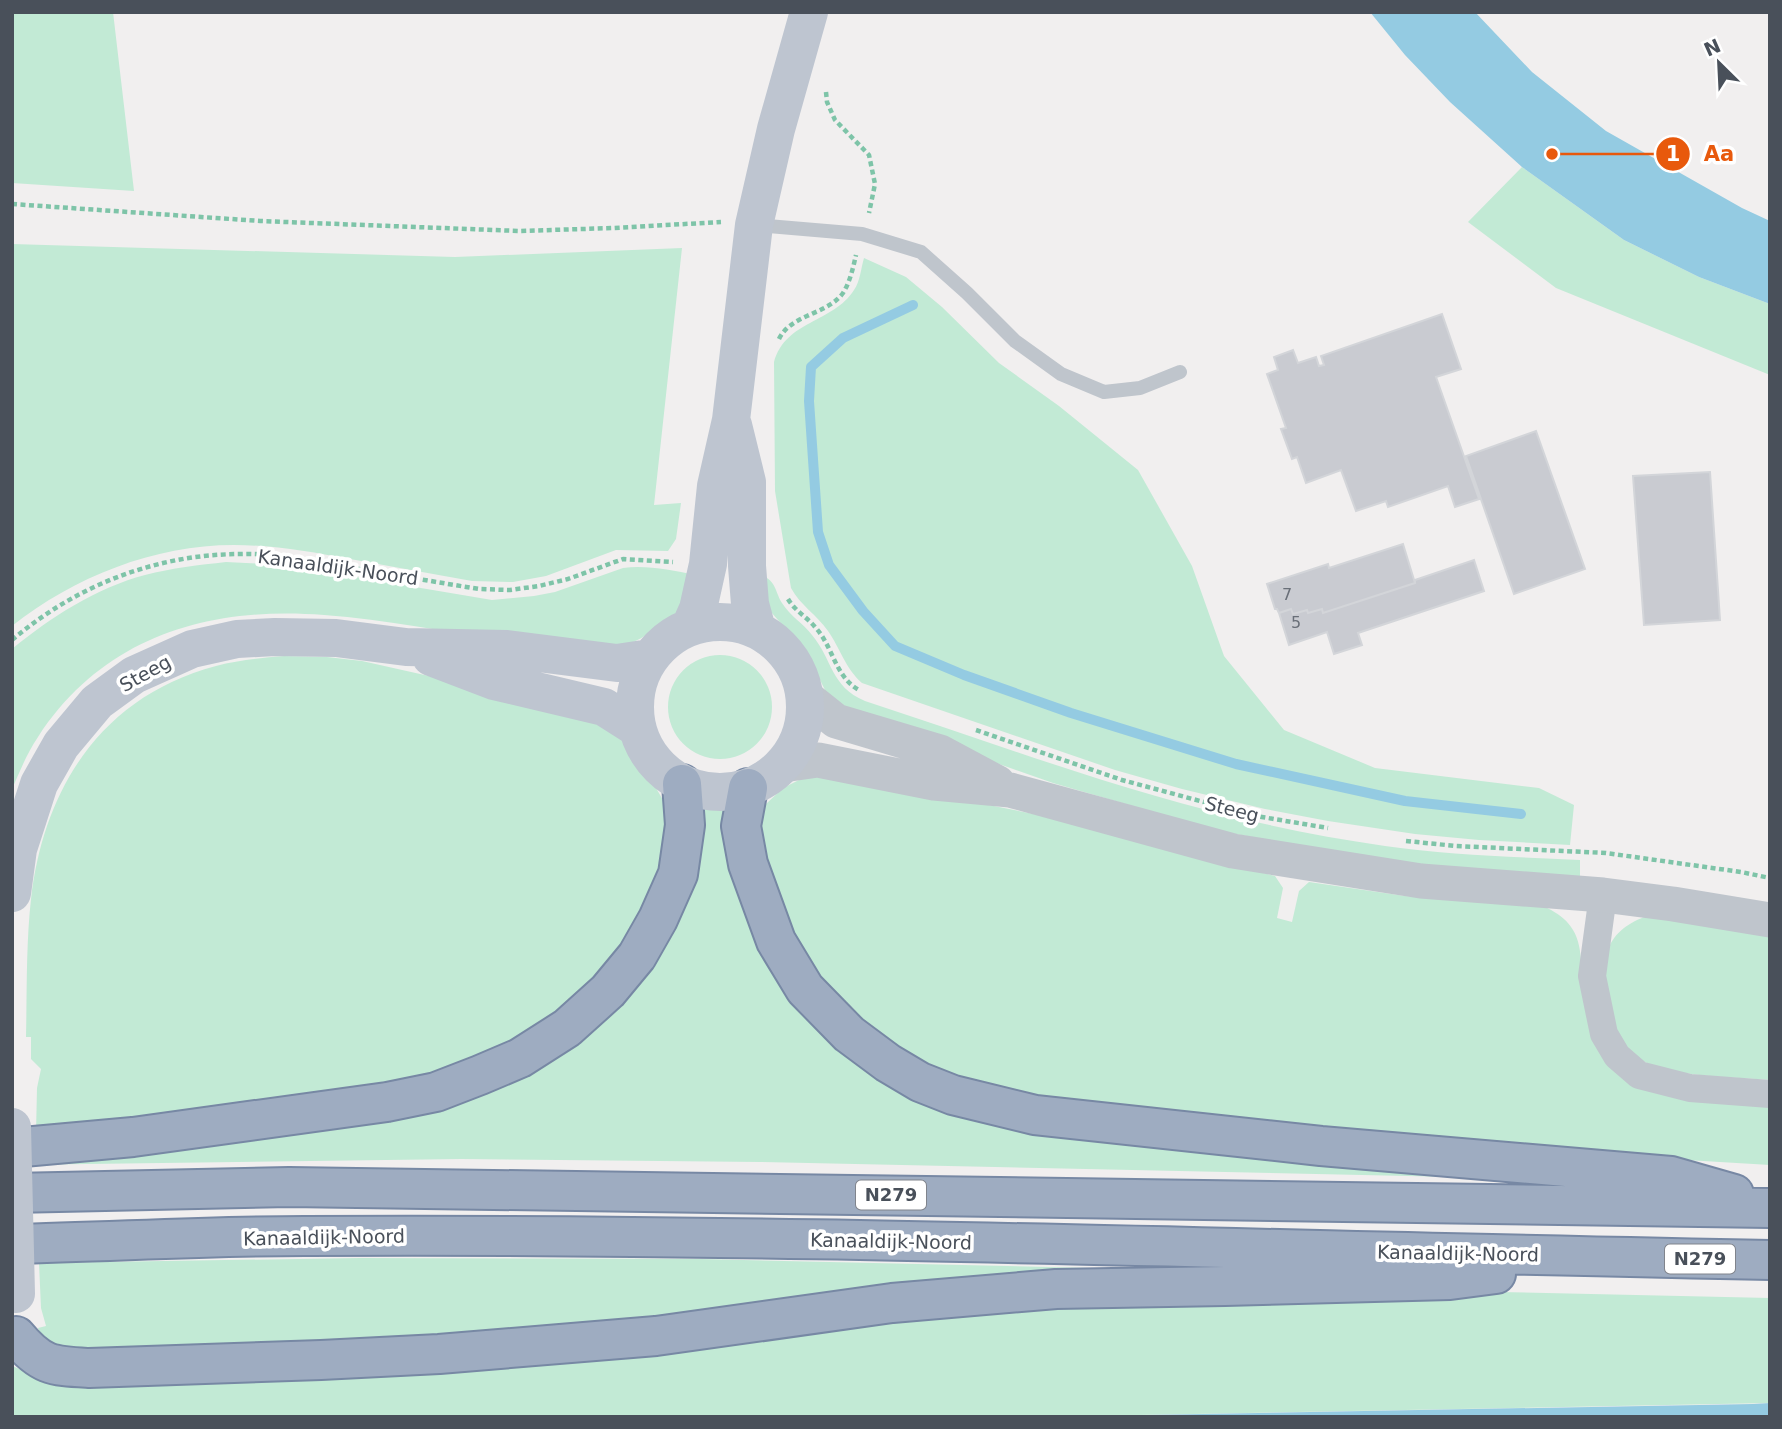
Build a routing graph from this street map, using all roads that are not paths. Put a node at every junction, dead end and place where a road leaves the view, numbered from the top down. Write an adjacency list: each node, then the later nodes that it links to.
1 (808, 12): 2 (main road)
2 (737, 224): 3 (lane); 4 (main road)
3 (1180, 372)
4 (732, 420): 5 (main road); 6 (main road)
5 (690, 628): 6 (main road); 8 (main road)
6 (757, 630): 9 (main road)
7 (406, 647): 8 (main road, Steeg); 10 (main road, Steeg); 15 (main road, Steeg)
8 (650, 658): 10 (main road)
9 (806, 697): 11 (main road); 14 (street, Steeg)
10 (637, 728): 12 (main road)
11 (783, 765): 13 (main road); 14 (street, Steeg)
12 (682, 784): 13 (main road); 20 (highway)
13 (748, 788): 22 (highway, N279)
14 (1010, 790): 16 (street, Steeg)
15 (12, 893)
16 (1603, 895): 17 (street, Steeg); 18 (street)
17 (1770, 920)
18 (1770, 1094)
19 (12, 1127): 26 (main road, bridge)
20 (12, 1148)
21 (12, 1193): 22 (highway, N279)
22 (1770, 1206)
23 (12, 1244): 24 (highway, Kanaaldijk-Noord / N279)
24 (1630, 1257): 25 (highway, Kanaaldijk-Noord / N279); 26 (highway, N279)
25 (1770, 1260)
26 (14, 1339)

